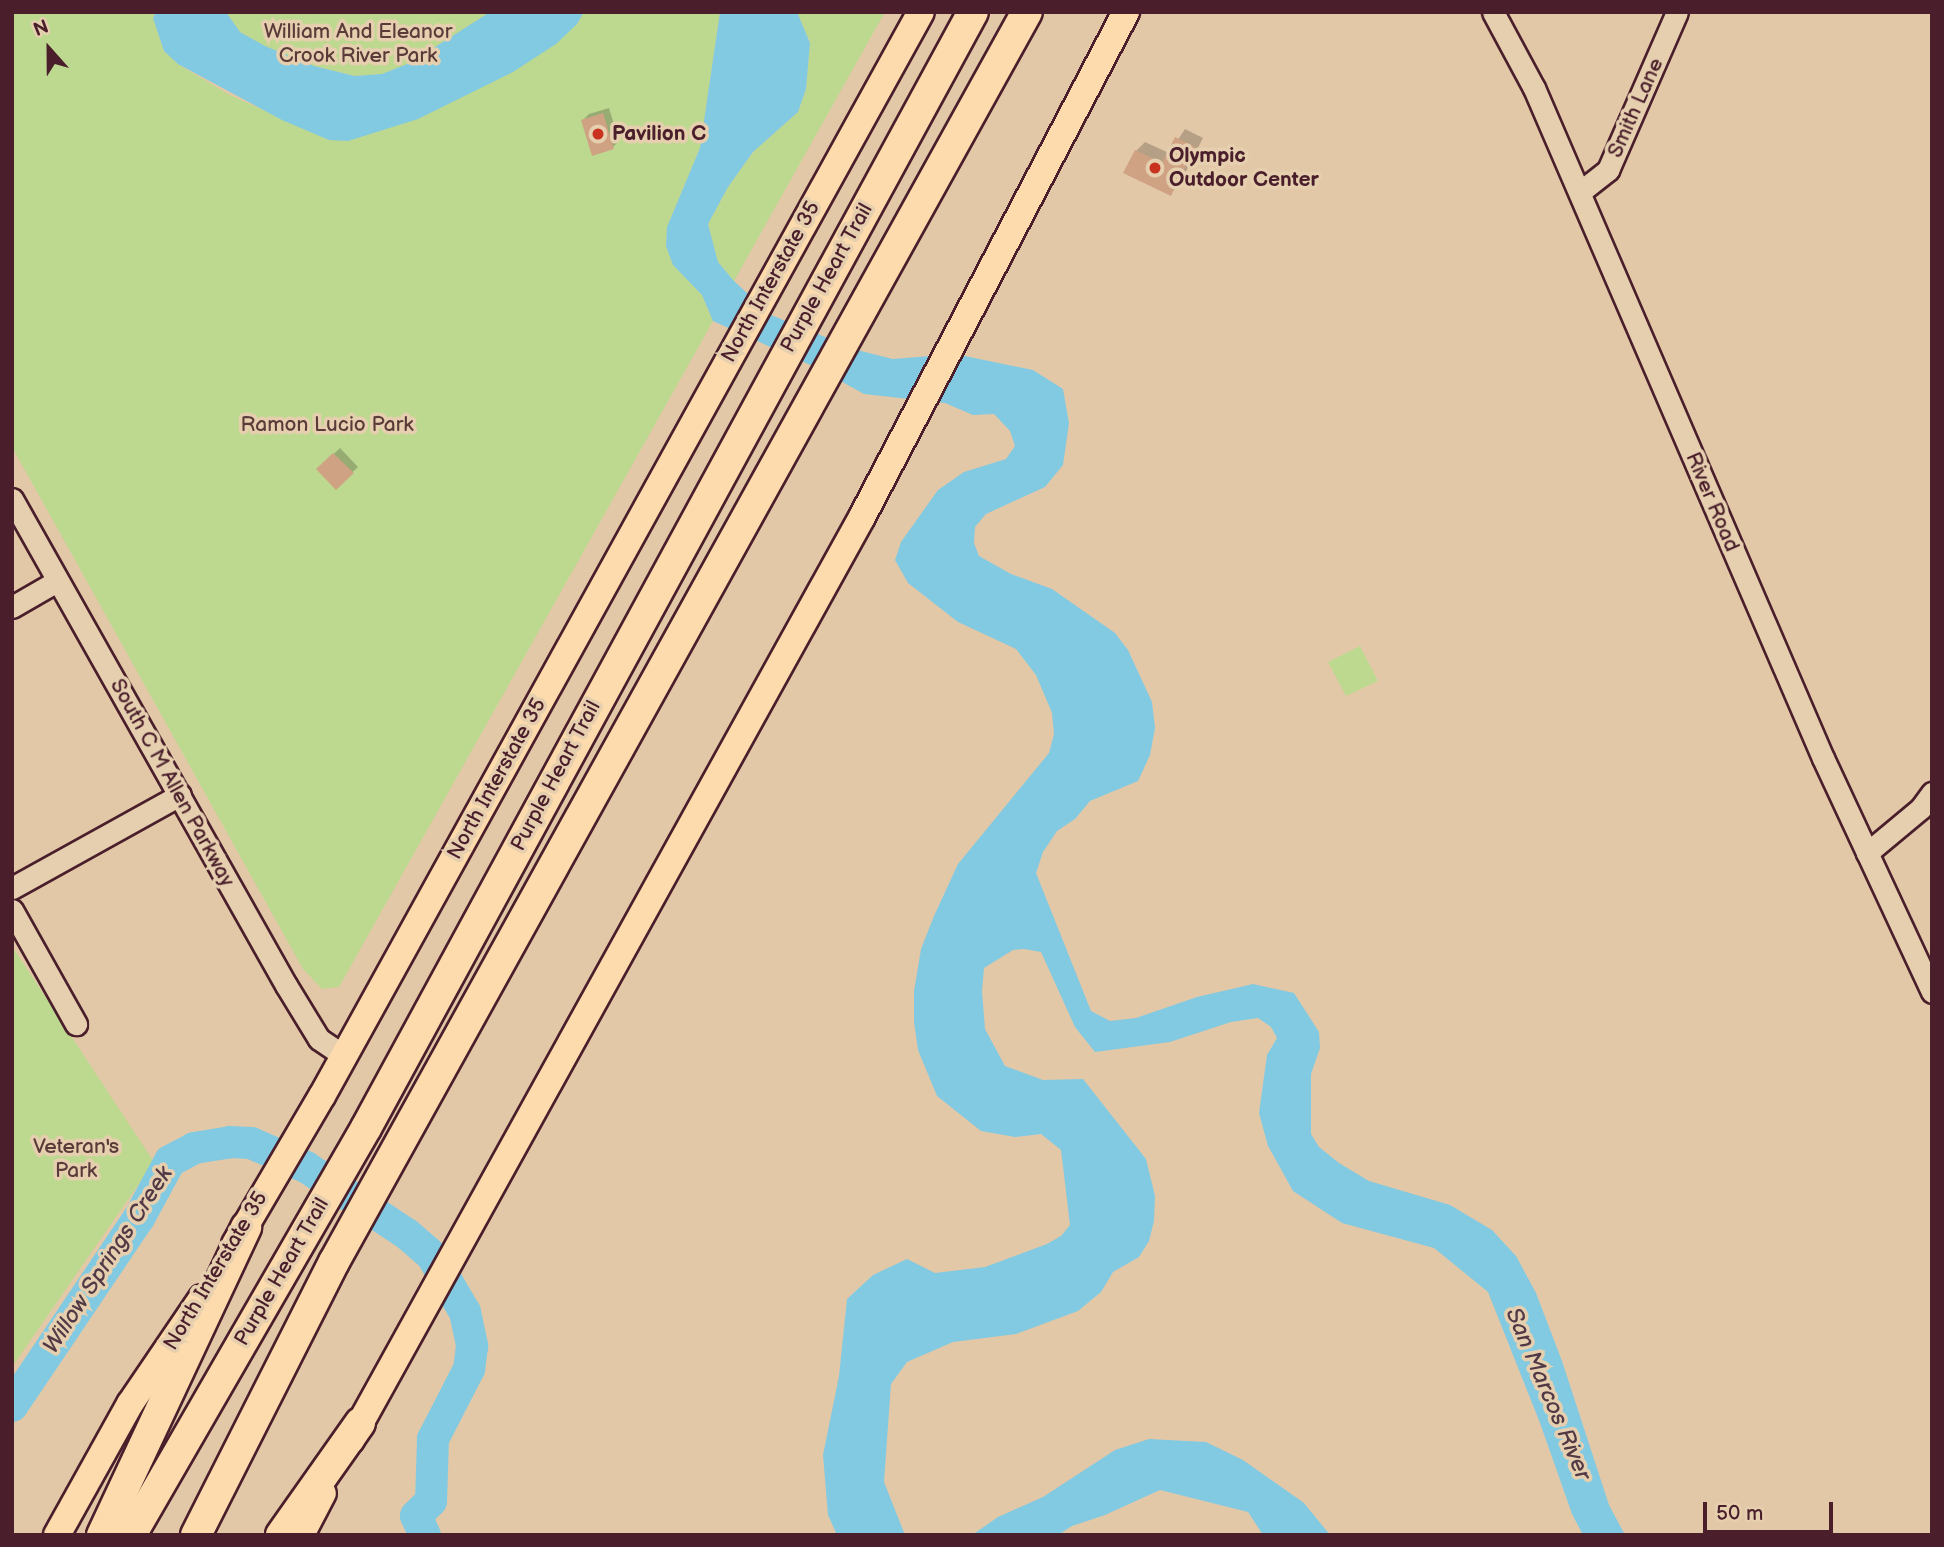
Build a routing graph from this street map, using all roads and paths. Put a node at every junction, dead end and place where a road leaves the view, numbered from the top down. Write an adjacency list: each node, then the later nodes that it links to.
1 (973, 12): 23 (highway, Purple Heart Trail)
2 (1027, 12): 24 (highway, Purple Heart Trail)
3 (1126, 12): 20 (main road)
4 (1493, 12): 7 (street, River Road)
5 (1677, 12): 7 (street, Smith Lane)
6 (920, 13): 18 (main road, North Interstate 35)
7 (1580, 192): 13 (street, River Road)
8 (12, 499): 9 (street, South C M Allen Parkway)
9 (57, 581): 10 (street); 12 (street, South C M Allen Parkway)
10 (12, 607)
11 (1932, 793): 13 (street)
12 (180, 795): 14 (street); 18 (street, South C M Allen Parkway)
13 (1867, 853): 16 (street, River Road)
14 (12, 888)
15 (12, 910): 17 (street)
16 (1932, 992)
17 (76, 1024)
18 (344, 1056): 19 (main road, North Interstate 35)
19 (247, 1223): 21 (main road, North Interstate 35); 22 (highway)
20 (367, 1410): 25 (highway); 26 (main road)
21 (57, 1535)
22 (102, 1535)
23 (131, 1535)
24 (196, 1535)
25 (281, 1535)
26 (301, 1535)

